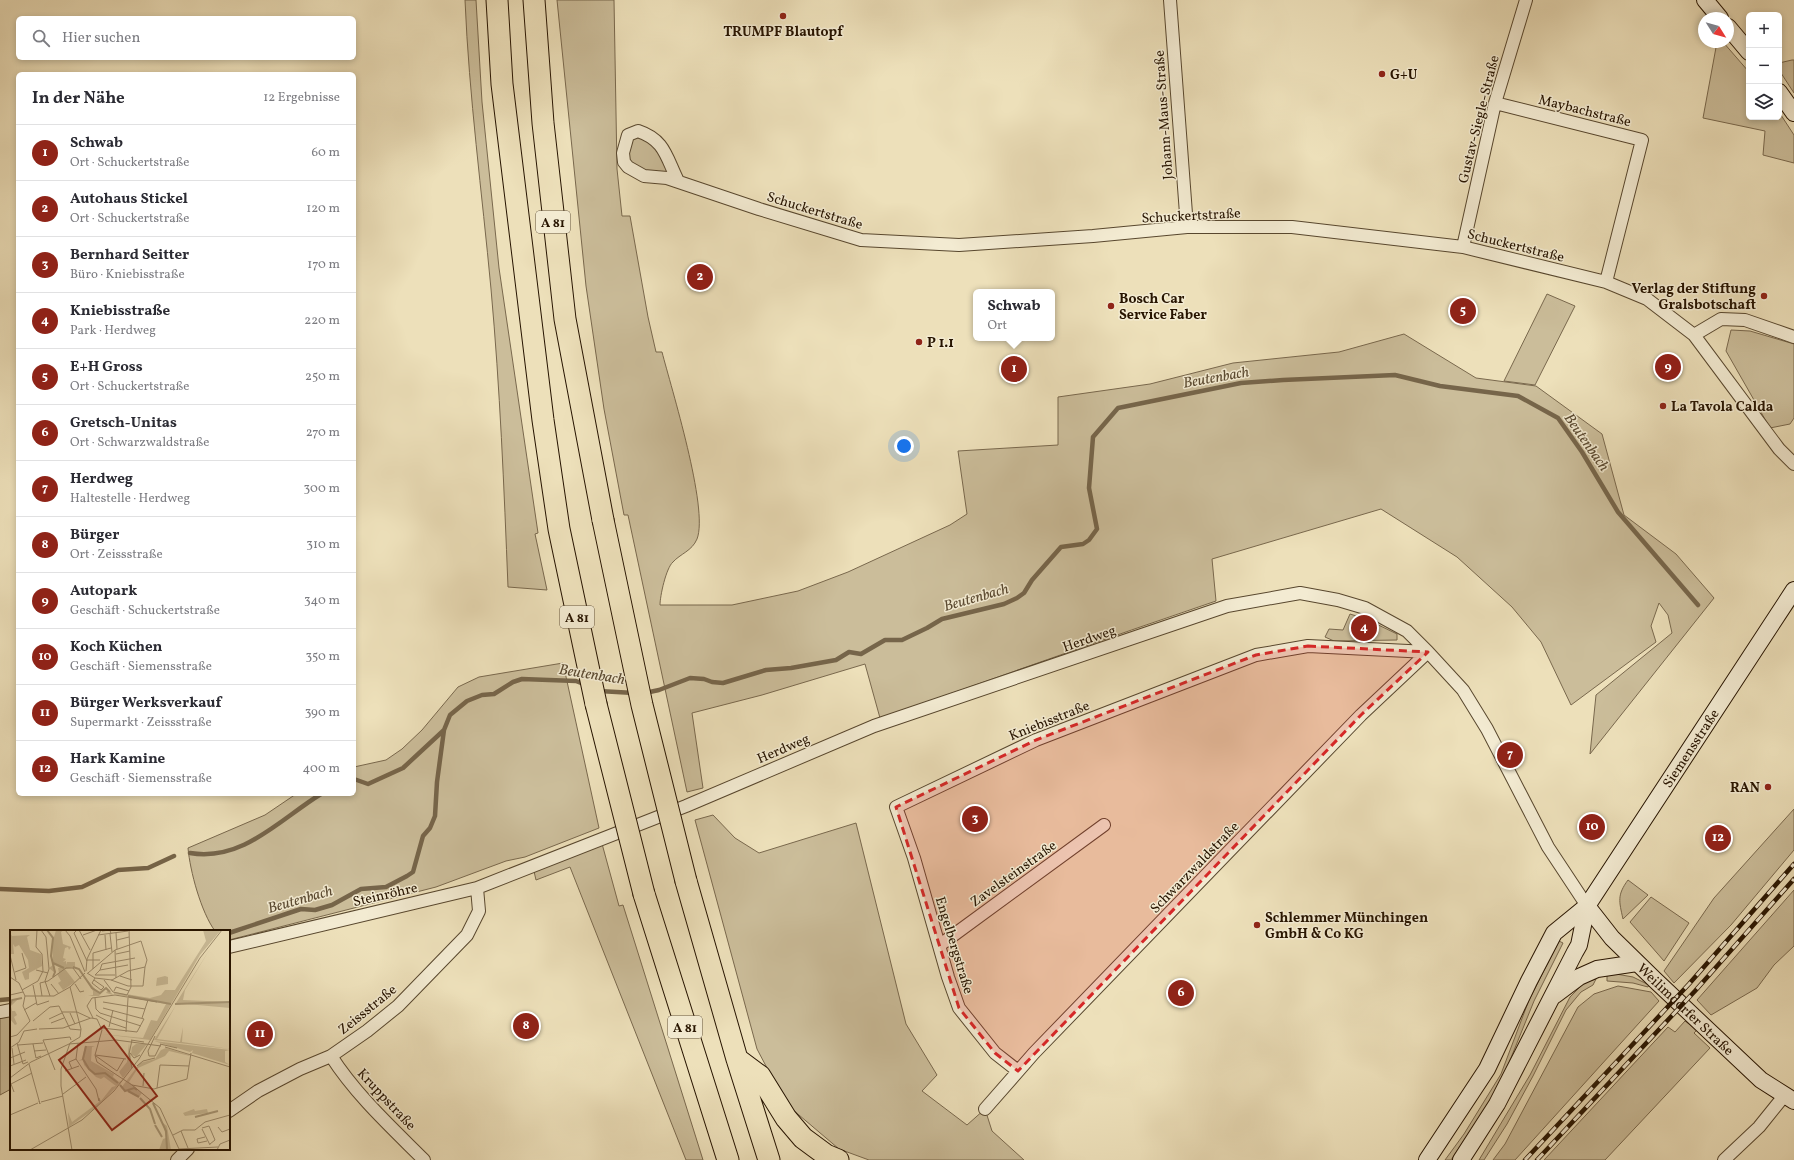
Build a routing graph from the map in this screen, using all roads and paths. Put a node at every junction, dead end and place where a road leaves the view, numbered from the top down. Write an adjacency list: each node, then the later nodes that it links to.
1 (497, 0): 40 (highway, A 81, bridge)
2 (534, 0): 32 (highway, A 81, bridge)
3 (1170, 0): 13 (street, Johann-Maus-Straße)
4 (1526, 0): 10 (street, Gustav-Siegle-Straße)
5 (1705, 0): 6 (main road)
6 (1715, 12)
7 (1734, 34): 8 (main road)
8 (1746, 48)
9 (1782, 96): 11 (main road)
10 (1495, 103): 14 (street, Gustav-Siegle-Straße); 15 (street, Maybachstraße)
11 (1794, 113)
12 (678, 181): 12 (street, Schuckertstraße); 13 (street, Schuckertstraße)
13 (1186, 227): 14 (street, Schuckertstraße)
14 (1463, 247): 15 (street, Schuckertstraße)
15 (1606, 282): 16 (street, Schuckertstraße)
16 (1694, 335): 17 (street); 18 (street, Schuckertstraße)
17 (1794, 337)
18 (1794, 464)
19 (1794, 590): 24 (main road, Siemensstraße)
20 (1428, 652): 21 (street, Kniebisstraße); 23 (street, Herdweg); 24 (street, Herdweg); 33 (street, Schwarzwaldstraße)
21 (896, 807): 25 (street, Engelbergstraße)
22 (1104, 825): 25 (street, Zavelsteinstraße)
23 (477, 888): 26 (street, Steinröhre); 31 (street, Zeissstraße)
24 (1588, 906): 27 (main road, Weilimdorfer Straße); 28 (main road); 43 (main road)
25 (940, 945): 33 (street, Engelbergstraße)
26 (230, 947)
27 (1637, 963): 28 (main road); 34 (main road, Weilimdorfer Straße)
28 (1551, 998): 44 (main road)
29 (10, 1010): 30 (street)
30 (0, 1012)
31 (331, 1056): 36 (street, Zeissstraße); 39 (street, Kruppstraße)
32 (737, 1059): 41 (highway, A 81); 42 (highway)
33 (1018, 1071): 35 (street, Schwarzwaldstraße)
34 (1789, 1099): 45 (street)
35 (985, 1109)
36 (230, 1110)
37 (187, 1150): 38 (street)
38 (177, 1160)
39 (424, 1160)
40 (728, 1160)
41 (769, 1160)
42 (838, 1160)
43 (1427, 1160)
44 (1461, 1160)
45 (1724, 1160)

